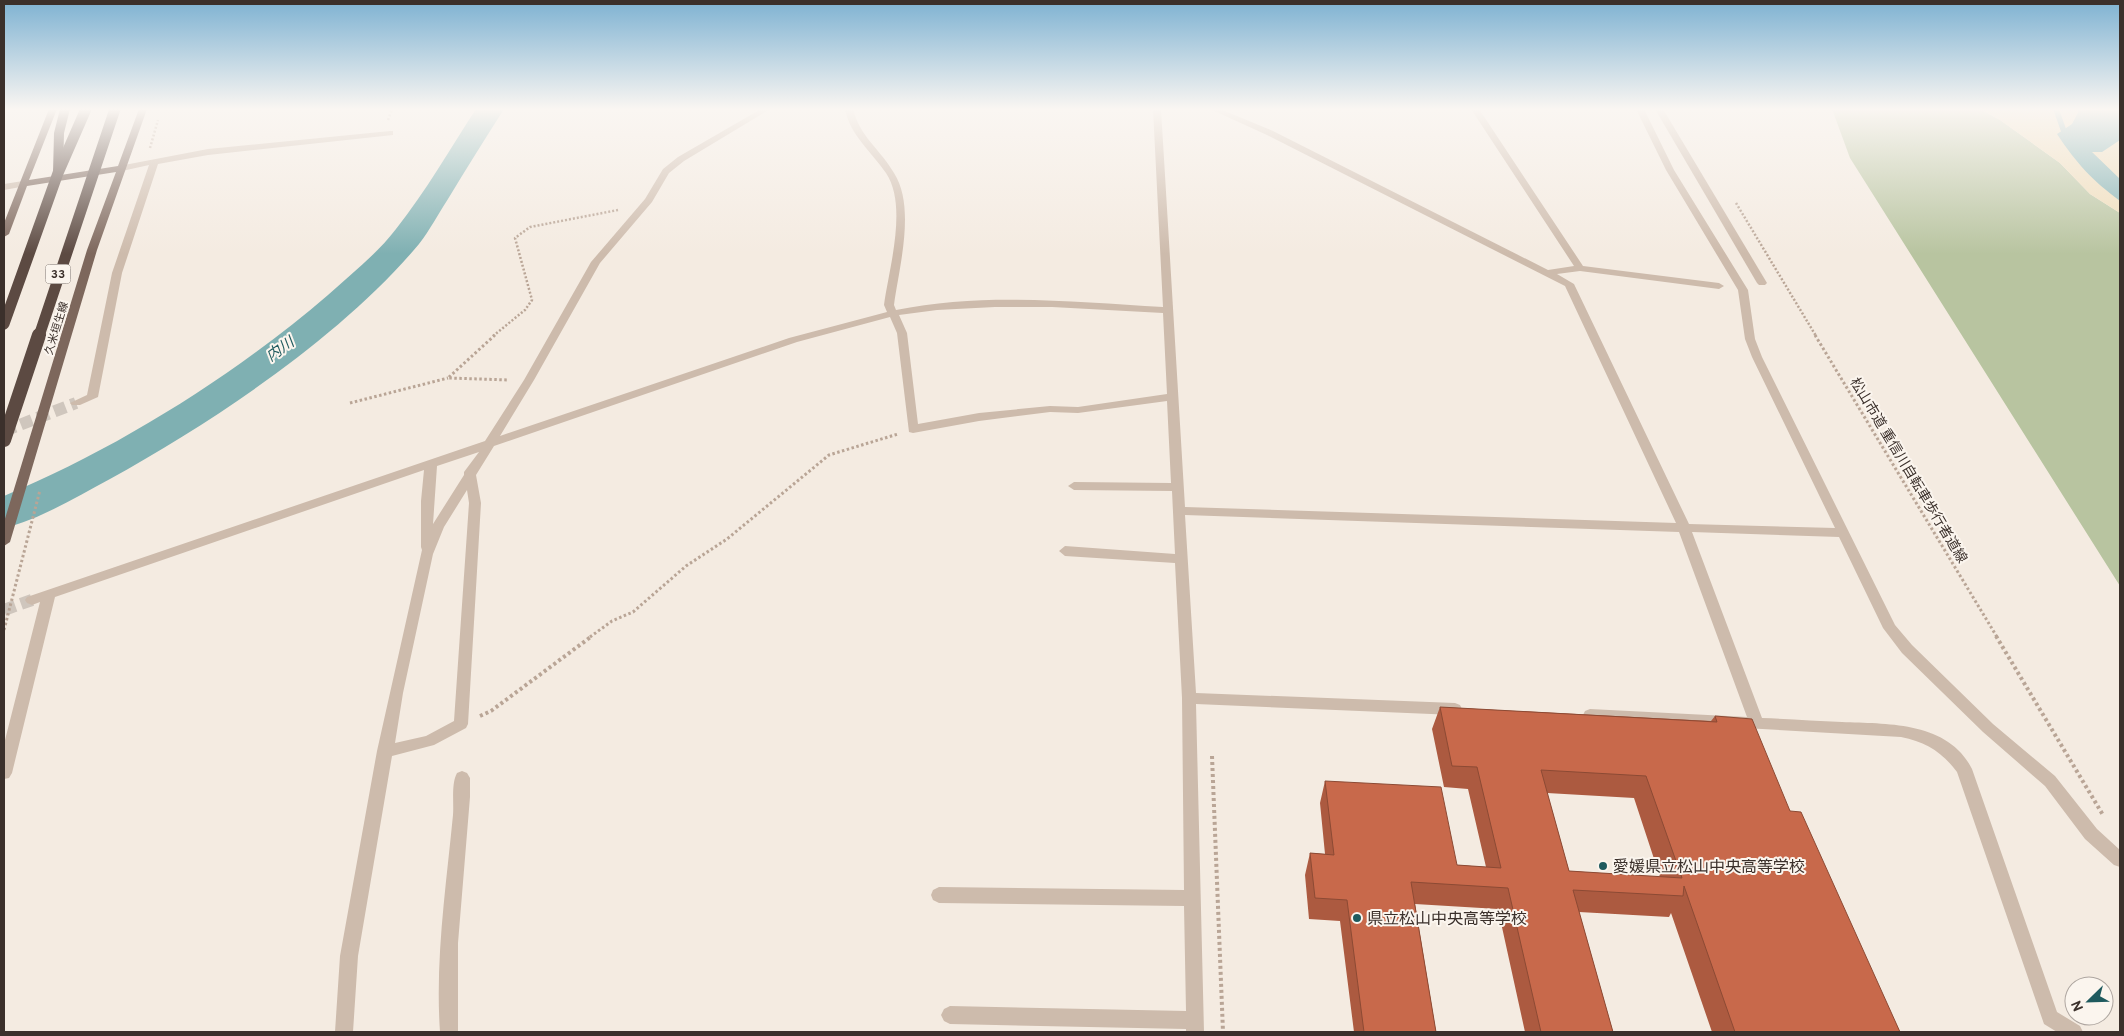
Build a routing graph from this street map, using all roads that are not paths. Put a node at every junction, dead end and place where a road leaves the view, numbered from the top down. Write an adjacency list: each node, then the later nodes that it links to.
1 (34, 157): 17 (main road)
2 (58, 157): 16 (highway)
3 (65, 157): 16 (highway, 33, bridge)
4 (98, 157): 29 (highway, 33, bridge)
5 (126, 157): 15 (main road, 久米垣生線)
6 (184, 157): 14 (street)
7 (683, 157): 30 (street)
8 (878, 157): 25 (street)
9 (1160, 157): 24 (street)
10 (1317, 157): 21 (street)
11 (1507, 157): 20 (street)
12 (1664, 157): 37 (street)
13 (1688, 157): 22 (street)
14 (154, 164): 15 (street); 28 (street)
15 (122, 168): 17 (main road); 38 (main road, 久米垣生線)
16 (58, 173): 26 (highway, 33, bridge)
17 (23, 184): 18 (street); 19 (main road)
18 (4, 187)
19 (4, 234)
20 (1580, 268): 21 (street); 23 (street)
21 (1547, 272): 36 (street)
22 (1762, 283)
23 (1719, 286)
24 (1168, 310): 25 (street); 27 (street)
25 (892, 313): 27 (street); 30 (street)
26 (4, 324)
27 (1172, 397): 34 (street)
28 (76, 403)
29 (4, 440)
30 (487, 446): 31 (street); 32 (street)
31 (431, 464): 40 (street); 42 (street)
32 (470, 472): 40 (street); 48 (street)
33 (1074, 486): 34 (street)
34 (1179, 488): 35 (street)
35 (1180, 510): 36 (street); 41 (street)
36 (1684, 527): 37 (street); 47 (street)
37 (1842, 533): 51 (street)
38 (4, 542)
39 (1065, 551): 41 (street)
40 (427, 554): 48 (street)
41 (1183, 559): 44 (street)
42 (49, 594): 43 (street); 49 (street)
43 (32, 600)
44 (1189, 698): 45 (street); 53 (street)
45 (1468, 710)
46 (1577, 714): 47 (street)
47 (1756, 722): 58 (street)
48 (385, 751): 56 (street)
49 (4, 773)
50 (462, 778): 57 (street)
51 (2120, 860)
52 (940, 896): 53 (street)
53 (1191, 898): 55 (street)
54 (950, 1015): 55 (street)
55 (1195, 1026)
56 (344, 1032)
57 (449, 1032)
58 (2074, 1032)

